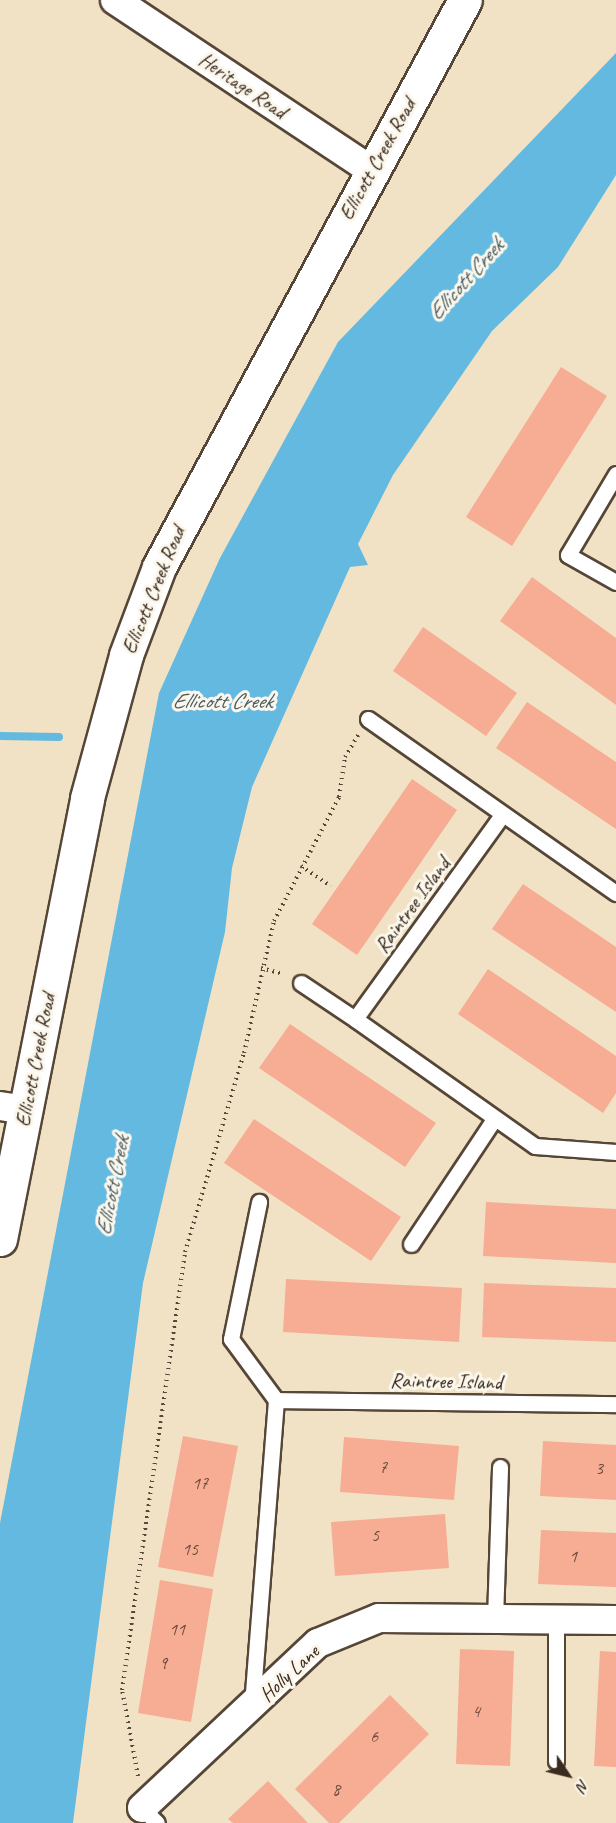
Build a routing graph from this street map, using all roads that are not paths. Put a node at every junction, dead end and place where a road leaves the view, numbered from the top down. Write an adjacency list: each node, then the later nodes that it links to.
1 (115, 0): 3 (street, Heritage Road)
2 (465, 0): 3 (street, Ellicott Creek Road)
3 (371, 170): 11 (street, Ellicott Creek Road)
4 (616, 474): 5 (lane)
5 (616, 582)
6 (368, 720): 7 (lane)
7 (502, 815): 8 (lane); 10 (lane, Raintree Island)
8 (616, 893)
9 (295, 979): 10 (lane)
10 (356, 1020): 12 (lane)
11 (12, 1108): 15 (street, Ellicott Creek Road)
12 (494, 1119): 13 (lane); 16 (lane)
13 (616, 1152)
14 (259, 1202): 17 (lane)
15 (0, 1239)
16 (411, 1244)
17 (276, 1400): 18 (lane, Raintree Island); 23 (lane)
18 (616, 1404)
19 (500, 1467): 20 (lane)
20 (495, 1619): 21 (street, Holly Lane); 23 (street, Holly Lane)
21 (556, 1620): 22 (street, Holly Lane); 24 (lane)
22 (616, 1620)
23 (252, 1708): 25 (street, Holly Lane)
24 (556, 1761)
25 (150, 1815)

